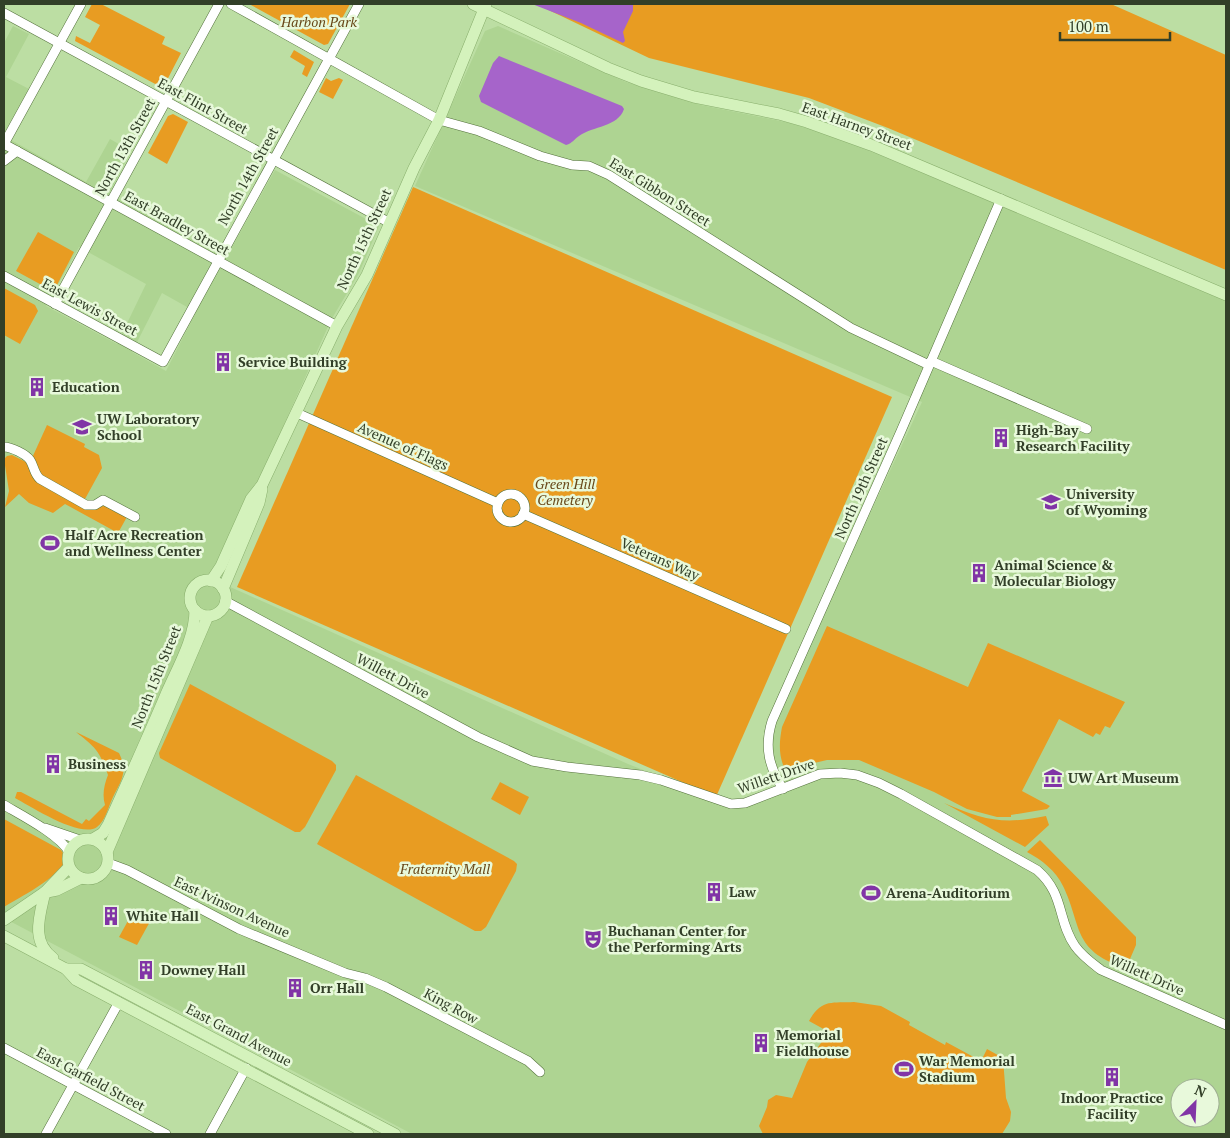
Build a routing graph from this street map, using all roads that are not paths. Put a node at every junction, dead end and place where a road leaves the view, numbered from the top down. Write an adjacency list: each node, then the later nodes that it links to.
1 (81, 4): 8 (street)
2 (219, 4): 10 (street, North 13th Street)
3 (231, 4): 9 (street, East Gibbon Street)
4 (359, 4): 9 (street, North 14th Street)
5 (473, 4): 6 (main road, East Harney Street)
6 (485, 6): 11 (main road, North 15th Street); 16 (main road, East Harney Street)
7 (4, 13): 8 (street, East Flint Street)
8 (60, 43): 10 (street, East Flint Street); 12 (street)
9 (329, 58): 11 (street, East Gibbon Street); 14 (street, North 14th Street)
10 (166, 101): 14 (street, East Flint Street); 17 (street, North 13th Street)
11 (439, 120): 18 (main road, North 15th Street); 25 (street, East Gibbon Street)
12 (4, 144): 13 (street, East Bradley Street)
13 (17, 151): 15 (street); 17 (street, East Bradley Street)
14 (273, 159): 18 (street, East Flint Street); 19 (street, North 14th Street)
15 (4, 161)
16 (1001, 199): 21 (main road, East Harney Street); 25 (street, North 19th Street)
17 (111, 203): 19 (street, East Bradley Street); 22 (street, North 13th Street)
18 (390, 223): 23 (main road, North 15th Street)
19 (217, 261): 23 (street, East Bradley Street); 24 (street, North 14th Street)
20 (4, 276): 22 (street, East Lewis Street)
21 (1226, 295)
22 (55, 304): 24 (street, East Lewis Street)
23 (337, 326): 26 (main road, North 15th Street)
24 (163, 362)
25 (930, 363): 27 (street, East Gibbon Street); 40 (street, North 19th Street)
26 (297, 413): 29 (main road, North 15th Street); 30 (street, Avenue of Flags)
27 (1087, 429)
28 (4, 447): 32 (street)
29 (262, 484): 33 (main road, North 15th Street); 34 (main road, North 15th Street)
30 (498, 503): 31 (street); 31 (street)
31 (523, 514): 38 (street, Veterans Way)
32 (135, 517)
33 (211, 581): 34 (main road); 36 (main road, North 15th Street)
34 (223, 589): 35 (main road)
35 (225, 601): 37 (main road, North 15th Street); 40 (street, Willett Drive)
36 (195, 610): 37 (main road); 39 (main road, North 15th Street)
37 (208, 616): 39 (main road, North 15th Street)
38 (786, 629)
39 (144, 757): 43 (main road); 46 (main road)
40 (783, 789): 55 (street, Willett Drive)
41 (4, 805): 42 (street)
42 (42, 827): 44 (street); 45 (street)
43 (93, 839): 44 (main road); 46 (main road)
44 (80, 840): 45 (main road)
45 (69, 852): 47 (main road)
46 (108, 858): 48 (main road); 53 (street, East Ivinson Avenue)
47 (69, 867): 48 (main road); 49 (main road)
48 (81, 878): 49 (main road)
49 (45, 892): 50 (main road); 52 (main road)
50 (4, 920)
51 (4, 936): 52 (main road, East Grand Avenue)
52 (66, 968): 54 (main road, East Grand Avenue); 64 (main road, East Grand Avenue)
53 (345, 973): 58 (street, King Row)
54 (119, 1002): 57 (main road, East Grand Avenue); 59 (street)
55 (1226, 1025)
56 (4, 1048): 59 (street, East Garfield Street)
57 (246, 1068): 62 (street); 63 (main road, East Grand Avenue)
58 (540, 1072)
59 (73, 1085): 60 (street); 61 (street, East Garfield Street)
60 (46, 1134)
61 (166, 1134)
62 (210, 1134)
63 (368, 1134)
64 (395, 1134)

